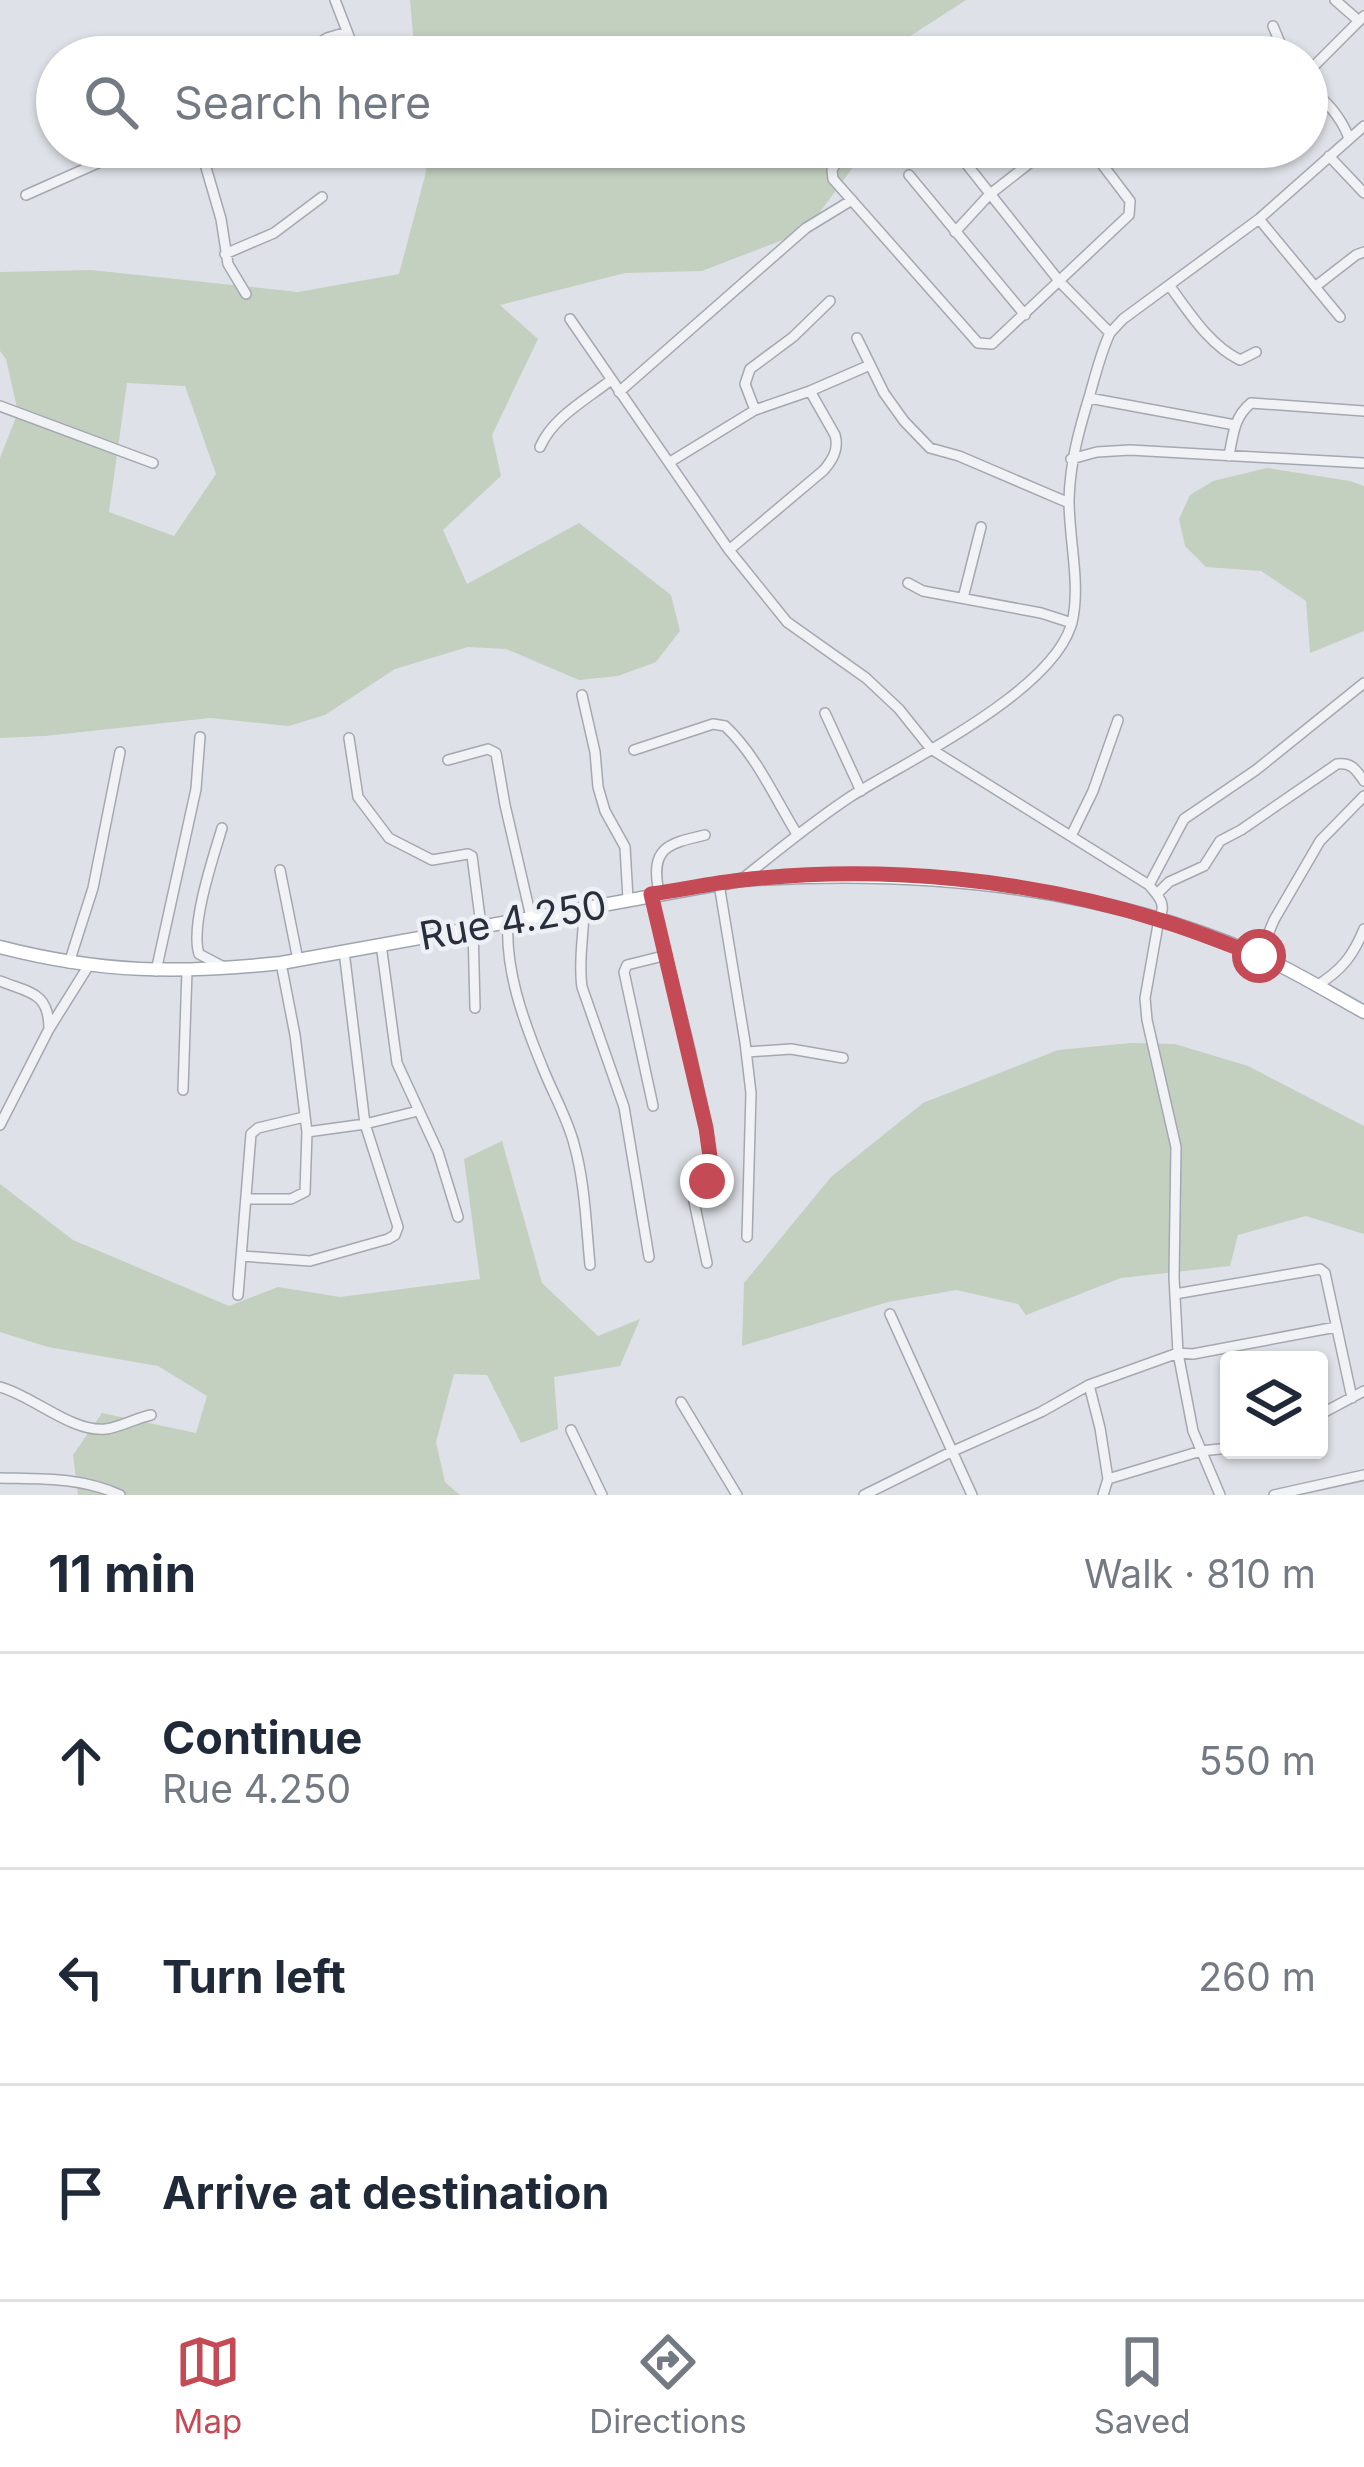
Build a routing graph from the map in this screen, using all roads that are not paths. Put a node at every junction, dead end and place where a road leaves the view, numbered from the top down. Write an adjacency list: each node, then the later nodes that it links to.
1 (335, 0): 5 (street)
2 (1335, 0): 3 (street)
3 (1361, 18): 9 (street)
4 (1273, 26): 8 (street)
5 (347, 32): 6 (street); 7 (street)
6 (334, 36)
7 (349, 36)
8 (1277, 36)
9 (1328, 52)
10 (1328, 104): 12 (street)
11 (1364, 126): 12 (street)
12 (1349, 138): 13 (street)
13 (1329, 156): 22 (street)
14 (87, 168): 23 (street)
15 (206, 168): 30 (street)
16 (835, 168): 26 (street)
17 (969, 168): 24 (street)
18 (1023, 168): 24 (street)
19 (1105, 168): 31 (street)
20 (1316, 168): 27 (street)
21 (909, 176): 28 (street)
22 (1364, 193)
23 (26, 195)
24 (989, 195): 28 (street); 31 (street)
25 (322, 197): 30 (street)
26 (852, 200): 36 (street); 44 (street)
27 (1259, 219): 32 (street); 33 (street)
28 (955, 232): 36 (street)
29 (1364, 252): 33 (street)
30 (225, 254): 34 (street)
31 (1060, 282): 36 (street); 39 (street)
32 (1169, 286): 39 (street); 41 (street)
33 (1316, 286): 37 (street)
34 (246, 294)
35 (830, 301): 48 (street)
36 (1025, 315)
37 (1340, 317)
38 (571, 319): 43 (street)
39 (1110, 333): 46 (street)
40 (857, 338): 42 (street)
41 (1256, 352)
42 (870, 365): 45 (street); 57 (street)
43 (611, 380): 44 (street); 51 (street)
44 (619, 392): 54 (street)
45 (810, 392): 48 (street); 59 (street)
46 (1089, 398): 50 (street); 53 (street)
47 (0, 406): 55 (street)
48 (755, 410): 54 (street)
49 (1364, 411): 50 (street)
50 (1235, 425): 52 (street)
51 (539, 447)
52 (1229, 456): 53 (street); 56 (street)
53 (1071, 459): 57 (street)
54 (670, 462): 59 (street)
55 (153, 463)
56 (1364, 463)
57 (1069, 502): 62 (street)
58 (981, 527): 61 (street)
59 (729, 550): 69 (street)
60 (908, 583): 61 (street)
61 (963, 598): 62 (street)
62 (1072, 623): 69 (street)
63 (1364, 683): 84 (street)
64 (582, 694): 86 (street)
65 (825, 713): 75 (street)
66 (1118, 720): 80 (street)
67 (200, 737): 103 (street)
68 (349, 738): 91 (street)
69 (931, 749): 75 (street); 80 (street)
70 (634, 750): 78 (street)
71 (120, 752): 99 (street)
72 (448, 760): 88 (street)
73 (1359, 764): 74 (street); 84 (street)
74 (1364, 781)
75 (861, 791): 78 (street)
76 (1364, 796): 97 (street)
77 (221, 828): 102 (street)
78 (797, 834): 82 (street)
79 (704, 835): 85 (street)
80 (1071, 836): 84 (street)
81 (280, 870): 98 (street)
82 (741, 880): 83 (main road, Rue 4.250); 89 (main road, Rue 4.250)
83 (719, 884): 85 (main road, Rue 4.250); 110 (street)
84 (1153, 890): 89 (street)
85 (655, 894): 86 (main road, Rue 4.250); 96 (street)
86 (628, 899): 87 (main road, Rue 4.250)
87 (584, 908): 88 (main road, Rue 4.250); 123 (street)
88 (531, 917): 90 (main road, Rue 4.250)
89 (1159, 919): 97 (main road, Rue 4.250); 126 (street)
90 (508, 921): 91 (main road, Rue 4.250); 125 (street)
91 (477, 926): 93 (main road, Rue 4.250); 107 (street)
92 (1364, 929): 106 (street)
93 (381, 944): 95 (main road, Rue 4.250); 114 (street)
94 (0, 947): 99 (main road, Rue 4.250)
95 (344, 951): 98 (main road, Rue 4.250); 116 (street)
96 (667, 955): 113 (street); 124 (street)
97 (1259, 956): 106 (main road, Rue 4.250)
98 (298, 960): 100 (main road, Rue 4.250)
99 (69, 963): 101 (main road, Rue 4.250)
100 (281, 963): 102 (main road, Rue 4.250); 115 (street)
101 (89, 965): 103 (main road, Rue 4.250); 109 (street)
102 (227, 968): 104 (main road, Rue 4.250)
103 (156, 971): 104 (main road, Rue 4.250)
104 (187, 971): 112 (street)
105 (0, 981): 109 (street)
106 (1316, 986): 108 (main road, Rue 4.250)
107 (475, 1009)
108 (1364, 1012)
109 (49, 1029): 117 (street)
110 (747, 1052): 111 (street); 121 (street)
111 (843, 1058)
112 (183, 1090)
113 (652, 1106)
114 (418, 1111): 116 (street); 120 (street)
115 (304, 1118): 118 (street); 119 (street)
116 (365, 1124): 118 (street); 122 (street)
117 (0, 1125)
118 (307, 1132): 119 (street)
119 (247, 1199): 122 (street)
120 (458, 1217)
121 (747, 1237)
122 (242, 1256): 127 (street)
123 (649, 1257)
124 (707, 1263)
125 (590, 1265)
126 (1175, 1294): 129 (street); 130 (street)
127 (238, 1295)
128 (890, 1315): 141 (street)
129 (1336, 1327): 130 (street); 134 (street)
130 (1178, 1353): 131 (street); 140 (street)
131 (1089, 1385): 141 (street); 144 (street)
132 (0, 1387): 137 (street)
133 (1364, 1391): 134 (street)
134 (1352, 1398): 136 (street)
135 (681, 1402): 148 (street)
136 (1328, 1410)
137 (151, 1414)
138 (571, 1430): 147 (street)
139 (1220, 1449): 140 (street)
140 (1201, 1450): 144 (street); 151 (street)
141 (951, 1452): 145 (street); 149 (street)
142 (1364, 1475): 152 (street)
143 (0, 1478): 146 (street)
144 (1108, 1479): 150 (street)
145 (868, 1494)
146 (121, 1495)
147 (602, 1495)
148 (737, 1495)
149 (971, 1495)
150 (1103, 1495)
151 (1220, 1495)
152 (1274, 1495)

